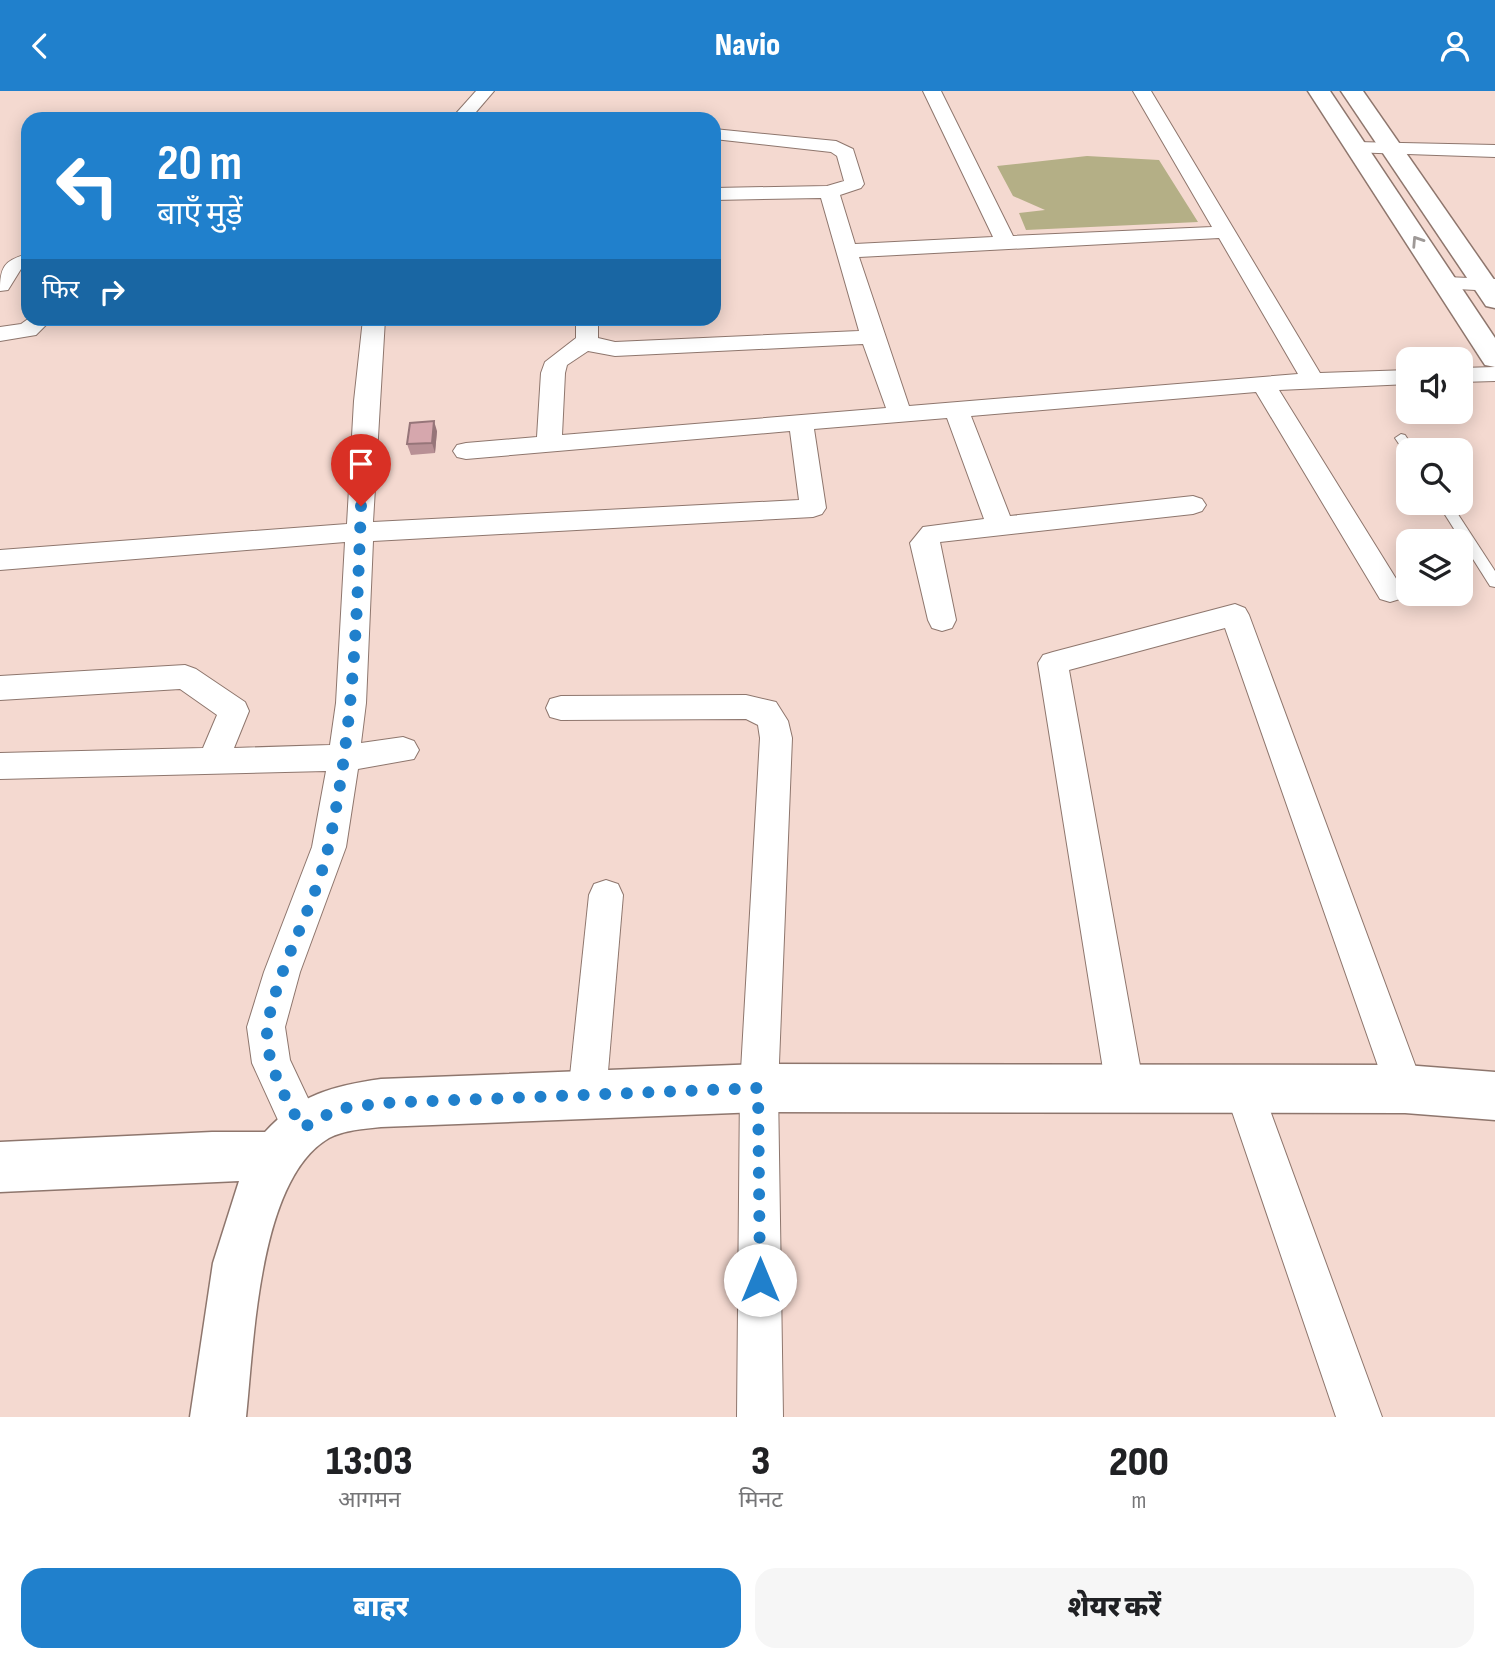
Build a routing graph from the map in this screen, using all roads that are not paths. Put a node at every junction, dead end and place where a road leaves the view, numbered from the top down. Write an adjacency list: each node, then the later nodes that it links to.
1 (485, 91): 6 (street)
2 (932, 91): 14 (street)
3 (1142, 91): 13 (street)
4 (1319, 91): 8 (street)
5 (1352, 91): 9 (street)
6 (466, 112)
7 (721, 135): 11 (street)
8 (1356, 148): 9 (street); 17 (street, one-way to 8)
9 (1392, 149): 10 (street); 19 (street)
10 (1495, 151)
11 (829, 192): 12 (street); 15 (street)
12 (721, 194)
13 (1226, 232): 14 (street); 29 (street)
14 (1005, 241): 15 (street)
15 (846, 251): 24 (street)
16 (21, 262): 18 (street)
17 (1445, 283): 19 (street); 25 (street)
18 (0, 285)
19 (1492, 290)
20 (33, 326): 23 (street)
21 (373, 326): 39 (street)
22 (587, 330): 24 (street); 34 (street)
23 (0, 334)
24 (872, 337): 32 (street)
25 (1495, 359)
26 (1495, 374): 27 (street)
27 (1473, 375)
28 (1396, 377): 29 (street)
29 (1313, 380): 30 (street)
30 (1263, 384): 31 (street); 42 (street)
31 (957, 409): 32 (street); 38 (street)
32 (900, 414): 33 (street)
33 (801, 422): 34 (street); 39 (street)
34 (549, 443): 35 (street)
35 (466, 451)
36 (1193, 505): 38 (street)
37 (1451, 515): 41 (lane)
38 (1000, 526): 43 (street)
39 (360, 532): 40 (street); 47 (street)
40 (0, 560)
41 (1495, 582)
42 (1390, 592)
43 (942, 620)
44 (0, 688): 48 (street)
45 (561, 708): 51 (street)
46 (403, 750): 47 (street)
47 (344, 758): 48 (street); 57 (street)
48 (214, 761): 49 (street)
49 (0, 766)
50 (606, 895): 55 (street)
51 (758, 1088): 52 (street); 55 (street); 60 (street)
52 (1125, 1088): 53 (street); 54 (street)
53 (1405, 1090): 54 (street); 56 (street)
54 (1244, 1091): 61 (street)
55 (587, 1095): 57 (street)
56 (1495, 1096)
57 (288, 1143): 58 (street); 59 (street)
58 (0, 1167)
59 (218, 1417)
60 (760, 1417)
61 (1359, 1417)

